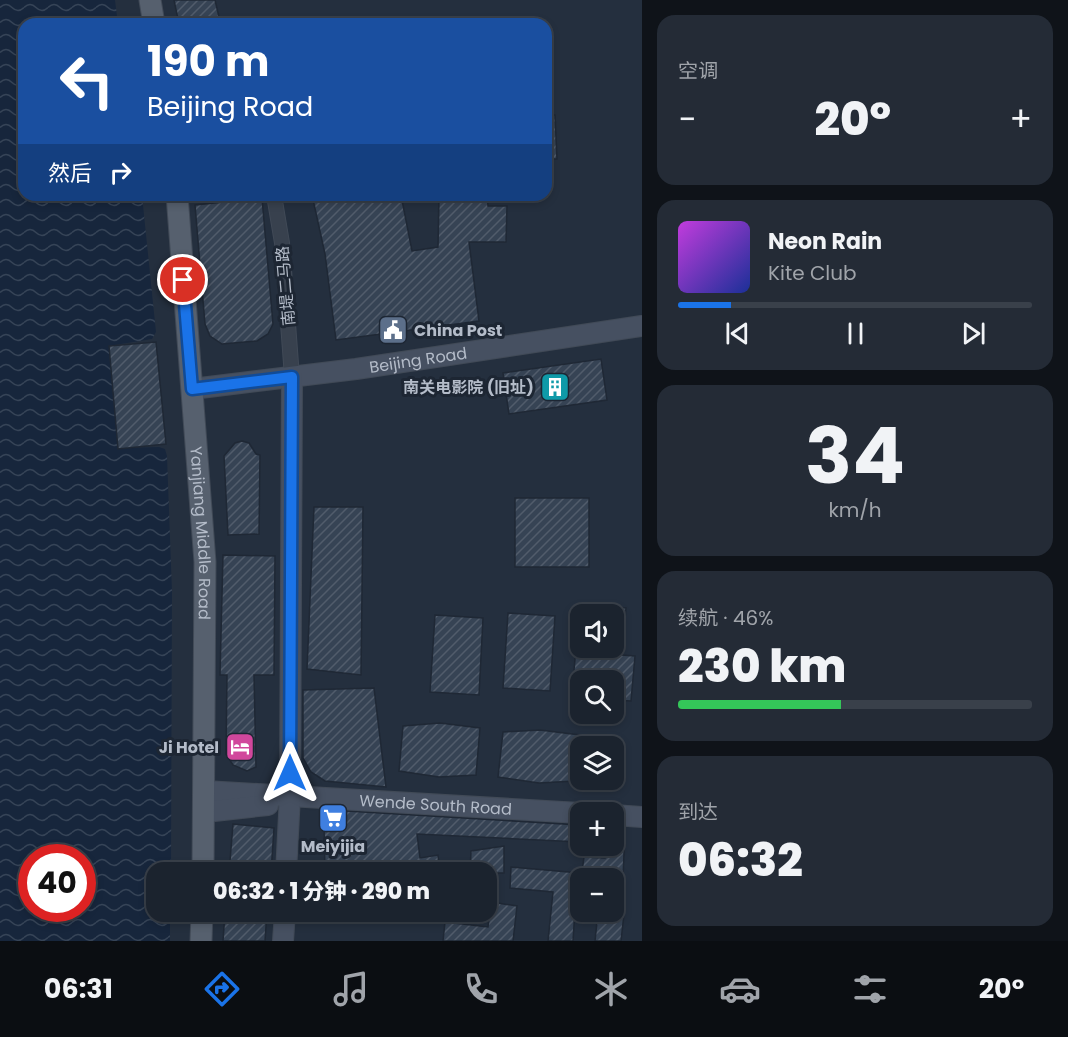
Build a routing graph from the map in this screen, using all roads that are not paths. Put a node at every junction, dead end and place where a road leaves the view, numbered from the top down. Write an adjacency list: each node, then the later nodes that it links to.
1 (141, 0): 3 (main road)
2 (150, 0): 4 (main road)
3 (143, 18)
4 (153, 18)
5 (166, 201): 10 (main road)
6 (177, 201): 10 (main road, Yanjiang Middle Road)
7 (275, 201): 9 (street, 南堤二马路)
8 (642, 326): 9 (street, Beijing Road)
9 (292, 377): 10 (street, Beijing Road); 12 (street)
10 (192, 389): 11 (main road, Yanjiang Middle Road)
11 (205, 791): 12 (street, Wende South Road); 13 (main road, Yanjiang Middle Road)
12 (290, 795): 13 (street); 14 (street, Wende South Road); 18 (street)
13 (205, 812): 17 (main road, Yanjiang Middle Road)
14 (570, 812)
15 (624, 816): 16 (street)
16 (642, 817)
17 (203, 862)
18 (287, 862)
19 (202, 922): 21 (main road)
20 (285, 922): 22 (street)
21 (201, 941)
22 (284, 941)

